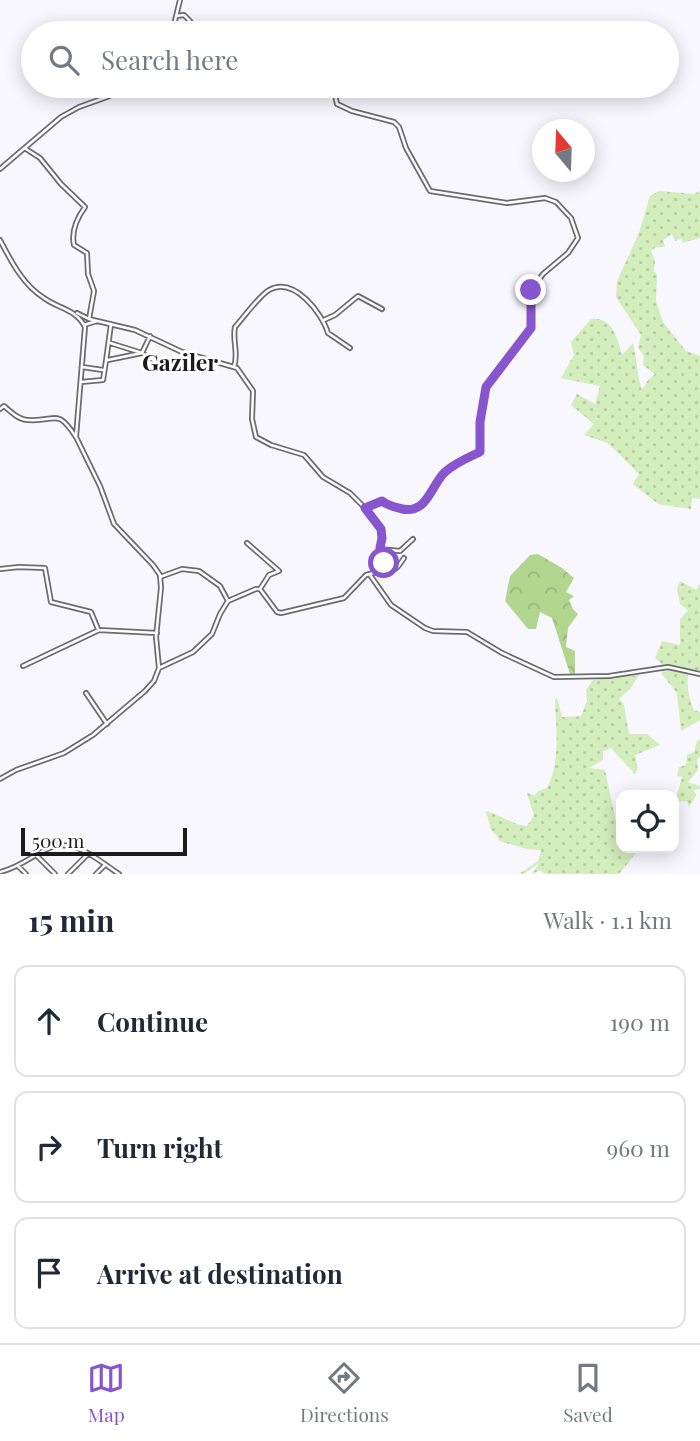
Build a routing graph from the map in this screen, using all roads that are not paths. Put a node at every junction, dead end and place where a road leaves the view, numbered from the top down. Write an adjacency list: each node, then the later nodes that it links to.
1 (180, 0): 2 (street)
2 (176, 16): 3 (street); 4 (street)
3 (175, 21)
4 (190, 21)
5 (104, 98): 7 (street)
6 (335, 98): 29 (street)
7 (26, 149): 8 (street); 12 (street)
8 (0, 169)
9 (0, 240): 11 (street)
10 (382, 309): 13 (street)
11 (74, 312): 12 (street); 16 (street)
12 (89, 319): 14 (street)
13 (324, 320): 19 (street); 23 (street)
14 (97, 321): 15 (street); 16 (street)
15 (111, 324): 17 (street); 18 (street)
16 (84, 326): 24 (street)
17 (150, 336): 20 (street); 21 (street)
18 (110, 343): 21 (street); 22 (street)
19 (350, 348)
20 (182, 352): 21 (street); 23 (street)
21 (142, 353): 22 (street)
22 (106, 362): 25 (street)
23 (234, 367): 29 (street)
24 (82, 368): 25 (street); 26 (street)
25 (104, 370): 26 (street)
26 (80, 382): 28 (street)
27 (1, 406): 28 (street)
28 (76, 437): 37 (street)
29 (365, 508): 32 (street)
30 (413, 540): 32 (street)
31 (247, 543): 38 (street)
32 (380, 549): 35 (street)
33 (404, 558): 35 (street)
34 (0, 569): 40 (street)
35 (384, 570): 36 (street)
36 (370, 575): 38 (street); 44 (street)
37 (160, 577): 39 (street); 41 (street)
38 (260, 589): 39 (street)
39 (228, 601): 43 (street)
40 (99, 630): 41 (street); 42 (street)
41 (157, 633): 43 (street)
42 (23, 666)
43 (159, 668): 46 (street)
44 (700, 674)
45 (86, 693): 46 (street)
46 (107, 724): 47 (street)
47 (0, 779)
48 (88, 854): 49 (street); 50 (street); 55 (street)
49 (37, 856): 51 (street); 54 (street)
50 (105, 864): 56 (street); 57 (street)
51 (18, 866): 52 (street); 53 (street)
52 (0, 872)
53 (26, 874)
54 (55, 874)
55 (68, 874)
56 (96, 874)
57 (119, 874)

